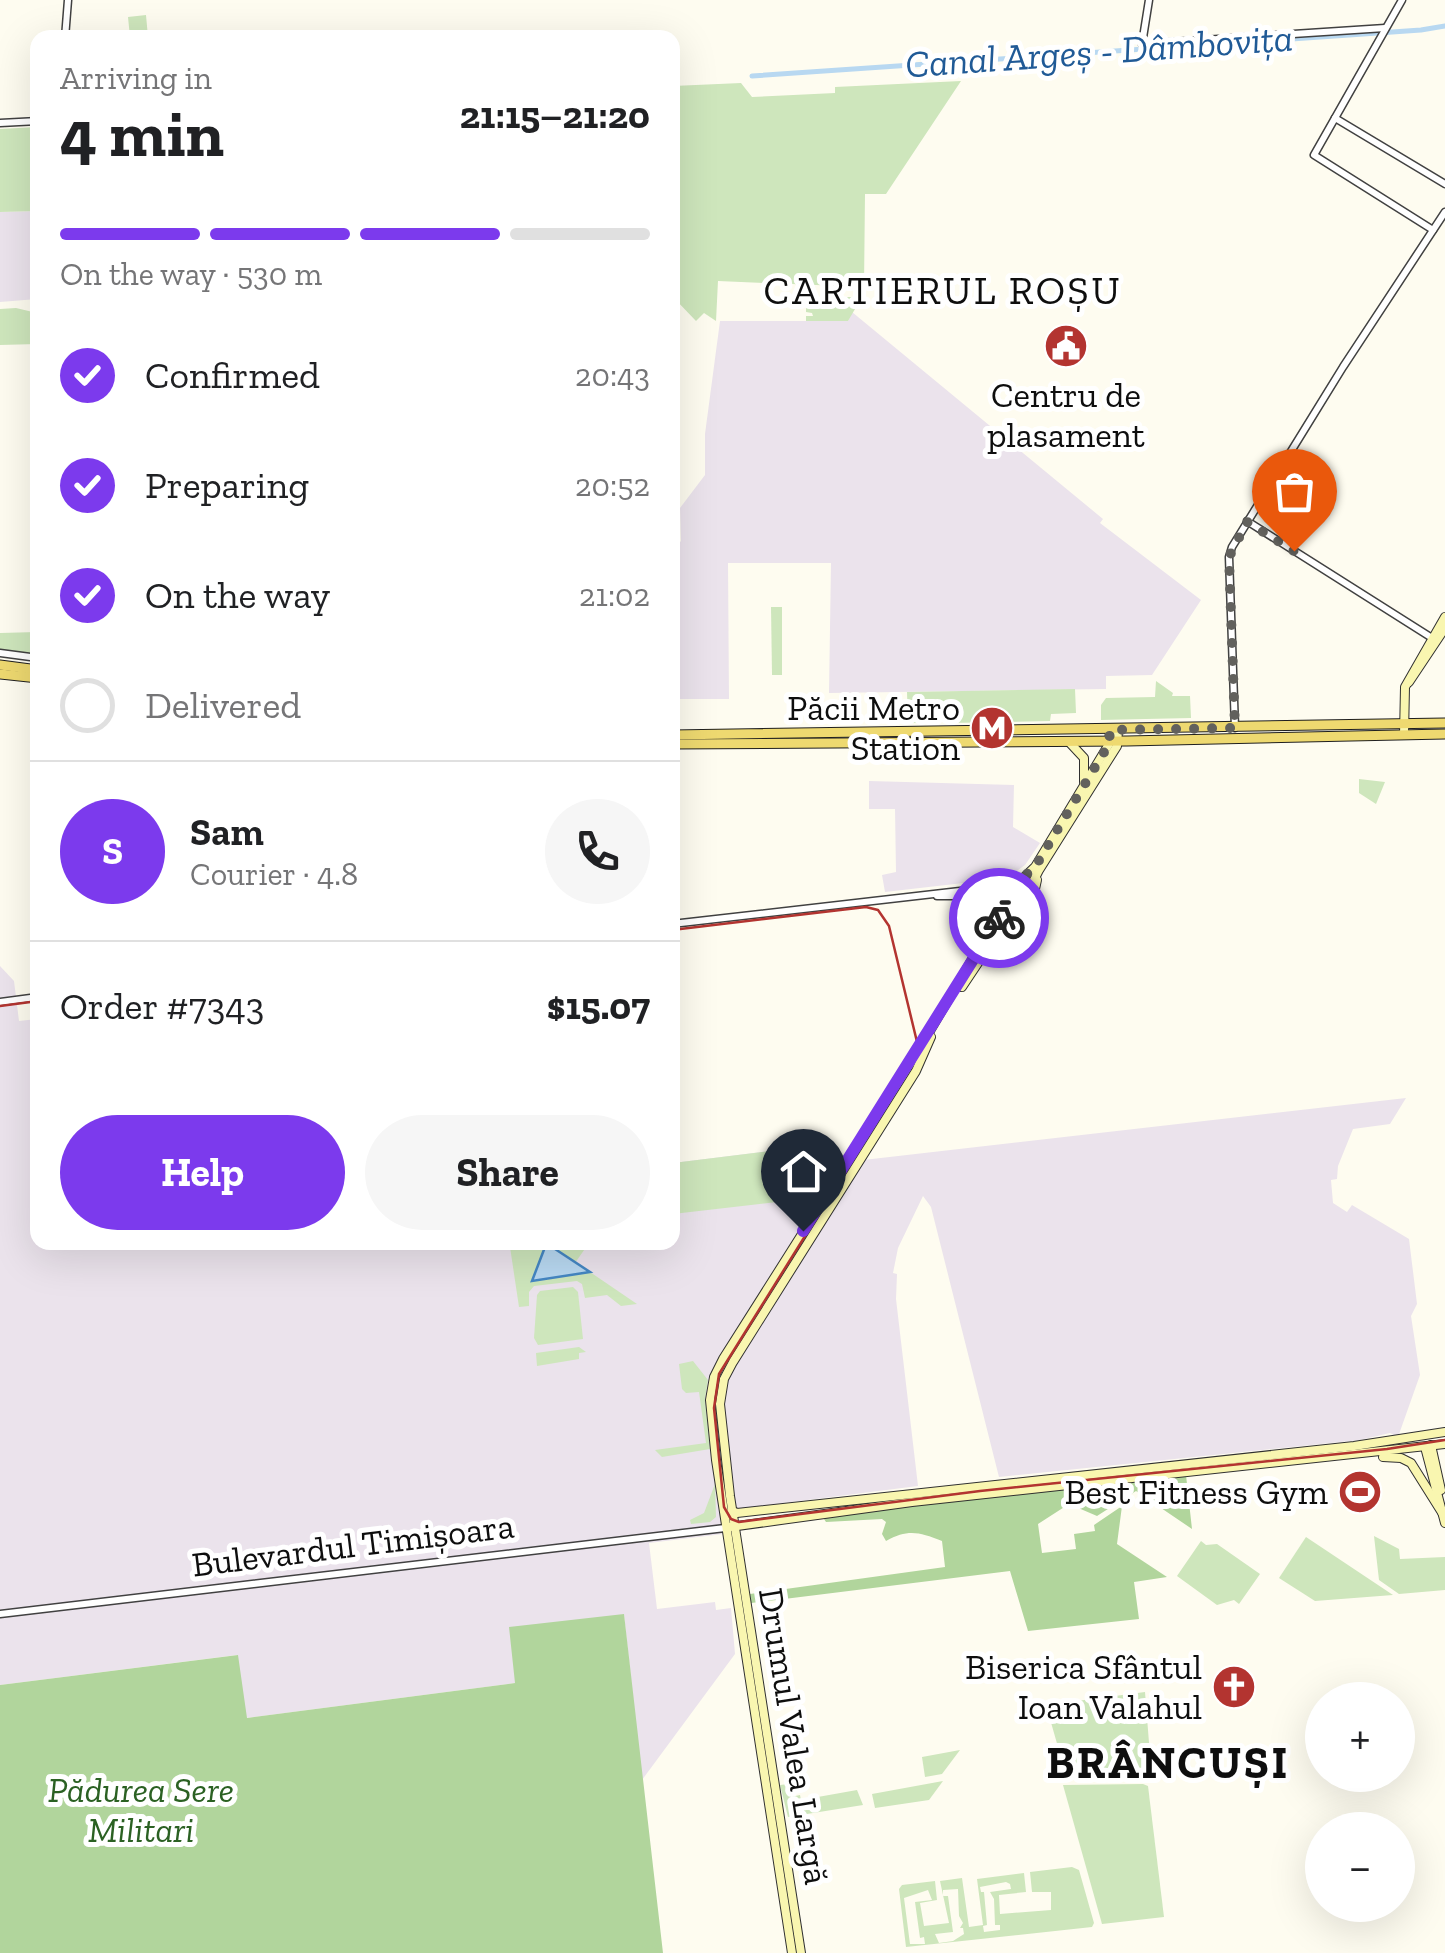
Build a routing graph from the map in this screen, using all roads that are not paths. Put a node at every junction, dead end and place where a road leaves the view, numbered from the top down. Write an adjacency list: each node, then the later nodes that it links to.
1 (68, 0): 5 (street)
2 (1148, 0): 4 (street)
3 (1402, 0): 4 (street)
4 (1386, 28): 6 (street)
5 (66, 30)
6 (1335, 118): 9 (street); 11 (street)
7 (30, 121): 8 (street)
8 (0, 123)
9 (1445, 184)
10 (1445, 212): 11 (street)
11 (1434, 230): 12 (street)
12 (1247, 522): 15 (street); 23 (street)
13 (1445, 617): 15 (main road)
14 (1445, 628): 15 (main road)
15 (1434, 640): 24 (main road)
16 (0, 653): 17 (street)
17 (30, 657)
18 (0, 665): 19 (main road)
19 (30, 669)
20 (0, 674): 21 (main road)
21 (30, 677)
22 (1445, 723): 24 (main road)
23 (1235, 728): 24 (main road); 27 (main road)
24 (1404, 730): 25 (main road); 27 (main road)
25 (1445, 734)
26 (680, 735): 27 (main road)
27 (1114, 735): 28 (main road); 30 (main road); 31 (main road)
28 (1063, 739): 29 (main road); 30 (main road)
29 (680, 744)
30 (1084, 786): 32 (main road)
31 (1039, 870): 35 (main road); 40 (main road)
32 (1014, 885): 33 (street); 35 (main road); 36 (main road)
33 (926, 895): 34 (street); 39 (street)
34 (983, 895): 36 (street); 38 (street)
35 (1026, 895): 37 (main road)
36 (1008, 896): 37 (main road); 38 (main road)
37 (1018, 903): 40 (main road)
38 (1003, 911): 43 (main road)
39 (680, 923)
40 (998, 930): 43 (main road)
41 (30, 998): 42 (street)
42 (0, 1002)
43 (789, 1263): 53 (main road, Drumul Valea Largă)
44 (1445, 1432): 45 (main road)
45 (1425, 1437): 47 (main road); 48 (main road)
46 (1445, 1444): 48 (main road)
47 (1387, 1447): 48 (main road); 50 (main road); 52 (main road)
48 (1428, 1448): 51 (main road); 54 (main road)
49 (1445, 1455): 51 (main road)
50 (1353, 1456): 52 (main road); 54 (main road)
51 (1438, 1472): 54 (main road)
52 (1083, 1479): 53 (main road)
53 (731, 1519): 55 (street, Bulevardul Timișoara); 56 (main road, Drumul Valea Largă)
54 (1444, 1519)
55 (0, 1614)
56 (774, 1811): 57 (main road, Drumul Valea Largă); 58 (main road, Drumul Valea Largă)
57 (792, 1953)
58 (800, 1953)

